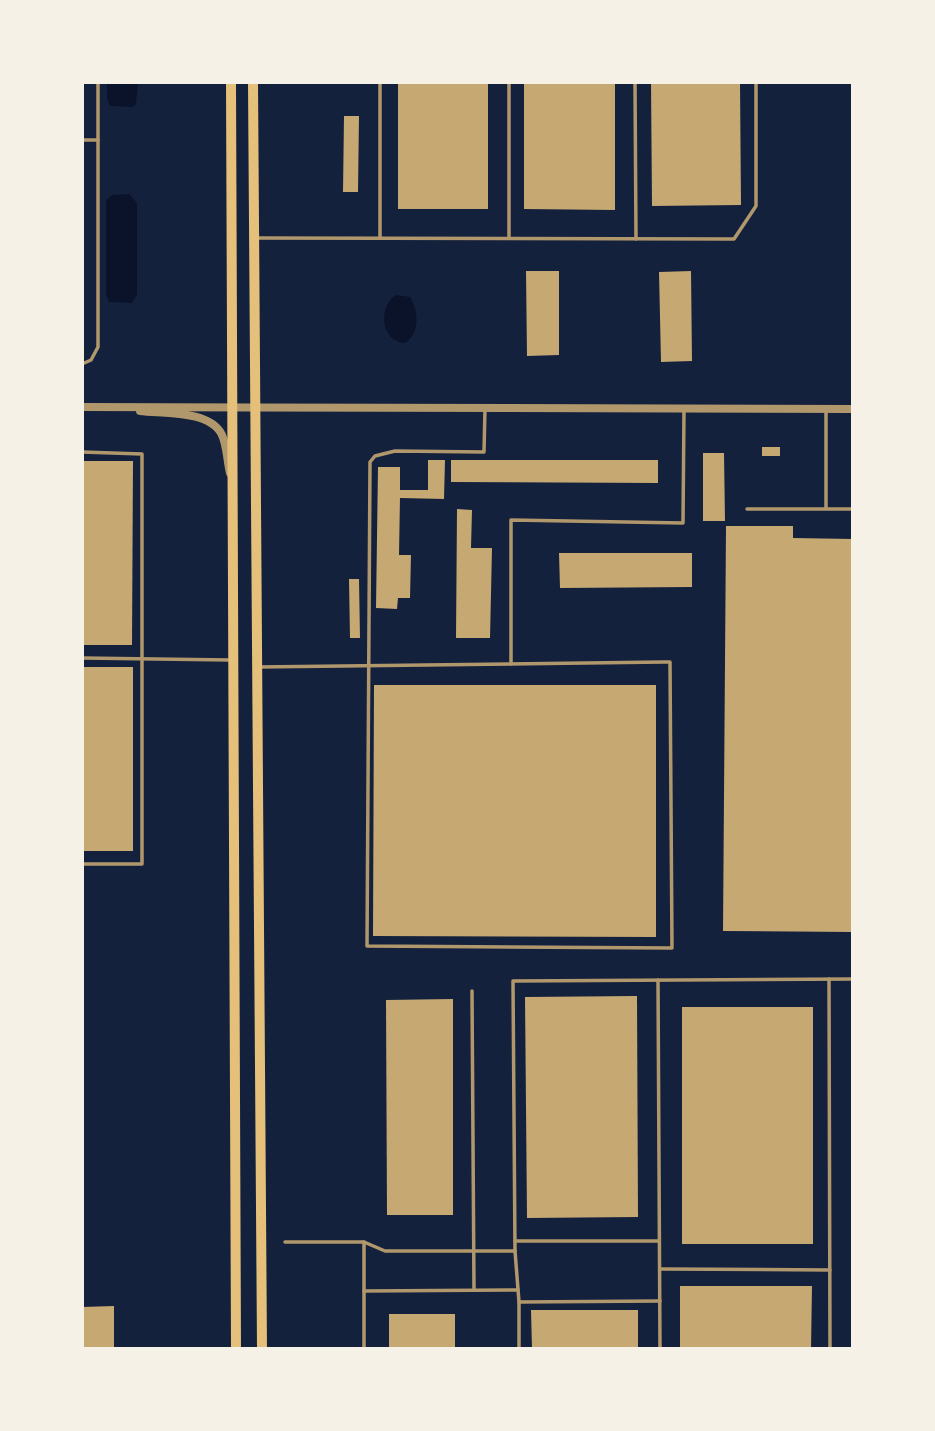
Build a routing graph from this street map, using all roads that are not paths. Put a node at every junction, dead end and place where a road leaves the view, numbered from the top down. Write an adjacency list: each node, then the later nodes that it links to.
1 (98, 82): 9 (lane)
2 (231, 82): 15 (main road)
3 (253, 82): 10 (main road)
4 (380, 82): 11 (lane)
5 (509, 82): 12 (lane)
6 (635, 82): 13 (lane)
7 (756, 82): 13 (lane)
8 (82, 140): 9 (lane)
9 (98, 140): 14 (lane)
10 (253, 238): 11 (lane); 16 (main road)
11 (380, 238): 12 (lane)
12 (509, 239): 13 (lane)
13 (636, 239)
14 (82, 364)
15 (231, 406): 16 (street); 18 (street); 24 (main road)
16 (254, 406): 19 (street); 33 (main road)
17 (82, 407): 18 (street)
18 (106, 407): 24 (street)
19 (485, 407): 20 (street); 32 (lane)
20 (684, 408): 21 (street); 31 (lane)
21 (826, 409): 22 (street); 26 (lane)
22 (853, 409)
23 (82, 452): 29 (lane)
24 (232, 482): 30 (main road)
25 (747, 509): 26 (lane)
26 (826, 509): 27 (lane)
27 (853, 509)
28 (82, 658): 29 (lane)
29 (142, 659): 30 (lane); 34 (lane)
30 (232, 660): 52 (main road)
31 (511, 664): 32 (lane); 32 (lane)
32 (368, 666): 33 (lane)
33 (256, 667): 53 (main road)
34 (82, 864)
35 (829, 979): 36 (lane); 37 (lane); 46 (lane)
36 (853, 979)
37 (658, 980): 39 (lane); 40 (lane)
38 (472, 991): 43 (lane)
39 (515, 1241): 40 (lane); 44 (lane)
40 (659, 1241): 45 (lane)
41 (285, 1242): 42 (lane)
42 (364, 1242): 43 (lane); 49 (lane)
43 (474, 1251): 44 (lane); 47 (lane)
44 (515, 1251): 48 (lane)
45 (660, 1269): 46 (lane); 50 (lane)
46 (830, 1269): 57 (lane)
47 (474, 1290): 48 (lane); 49 (lane)
48 (518, 1290): 51 (lane)
49 (364, 1291): 54 (lane)
50 (660, 1301): 51 (lane); 56 (lane)
51 (519, 1302): 55 (lane)
52 (236, 1349)
53 (262, 1349)
54 (364, 1349)
55 (519, 1349)
56 (660, 1349)
57 (830, 1349)

